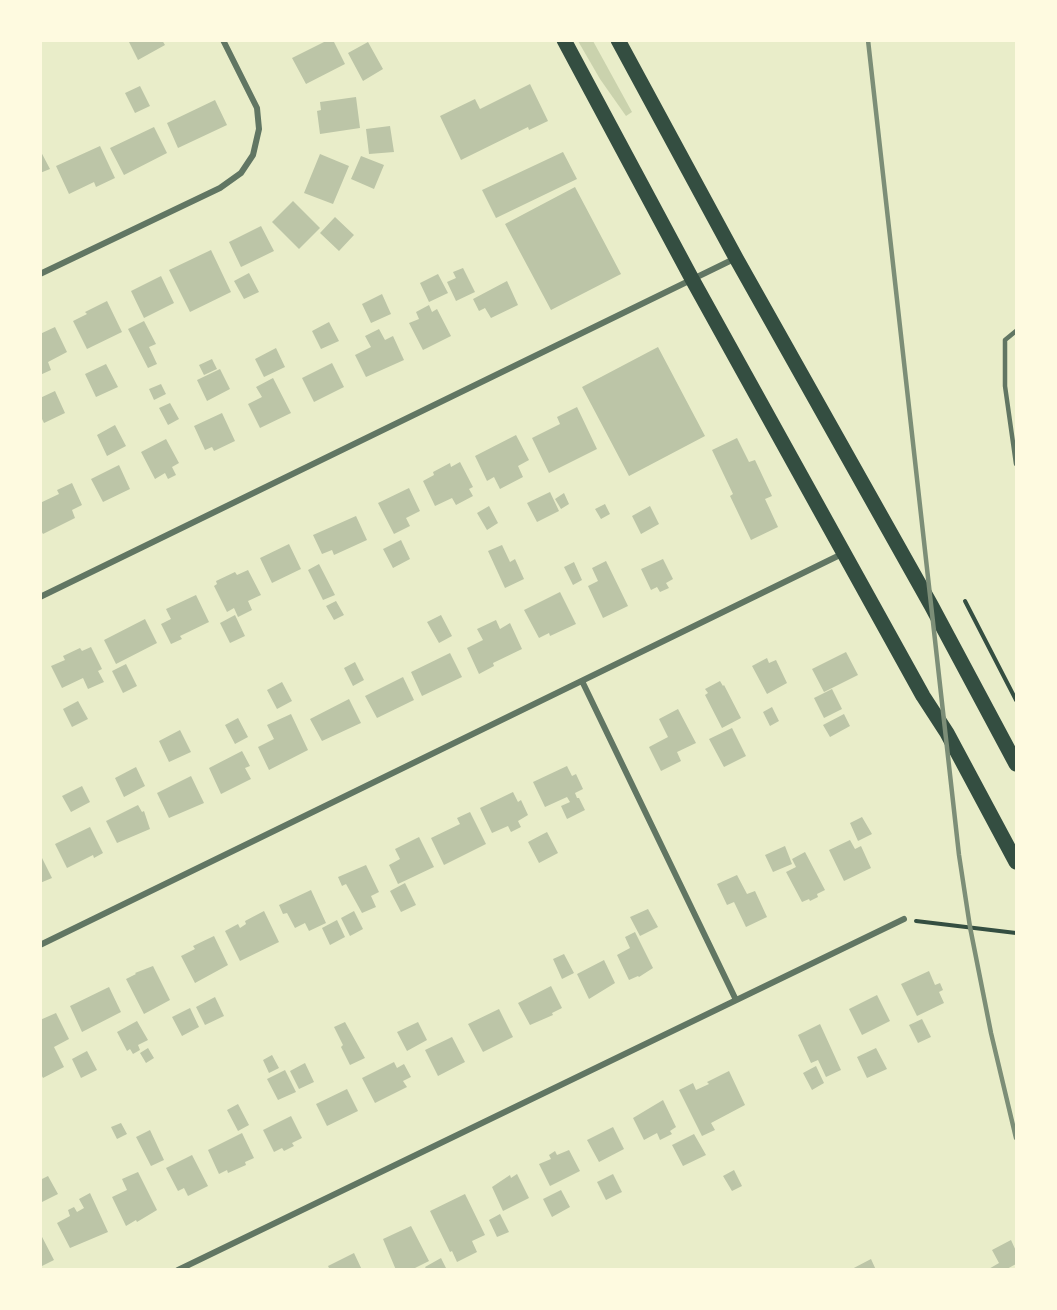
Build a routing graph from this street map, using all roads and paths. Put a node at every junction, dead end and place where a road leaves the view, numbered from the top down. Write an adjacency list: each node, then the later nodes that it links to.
1 (224, 40): 5 (street)
2 (564, 40): 6 (main road)
3 (618, 40): 4 (main road)
4 (736, 258): 6 (street); 14 (main road)
5 (40, 274)
6 (692, 279): 9 (main road); 10 (street)
7 (1017, 332): 8 (lane)
8 (1017, 464)
9 (845, 552): 12 (street); 15 (main road)
10 (40, 597)
11 (965, 601): 13 (path)
12 (582, 681): 18 (street); 19 (street)
13 (1017, 700)
14 (1017, 764)
15 (1017, 862)
16 (904, 919): 17 (path); 19 (street)
17 (1017, 933)
18 (40, 945)
19 (736, 1000): 20 (street)
20 (178, 1269)

